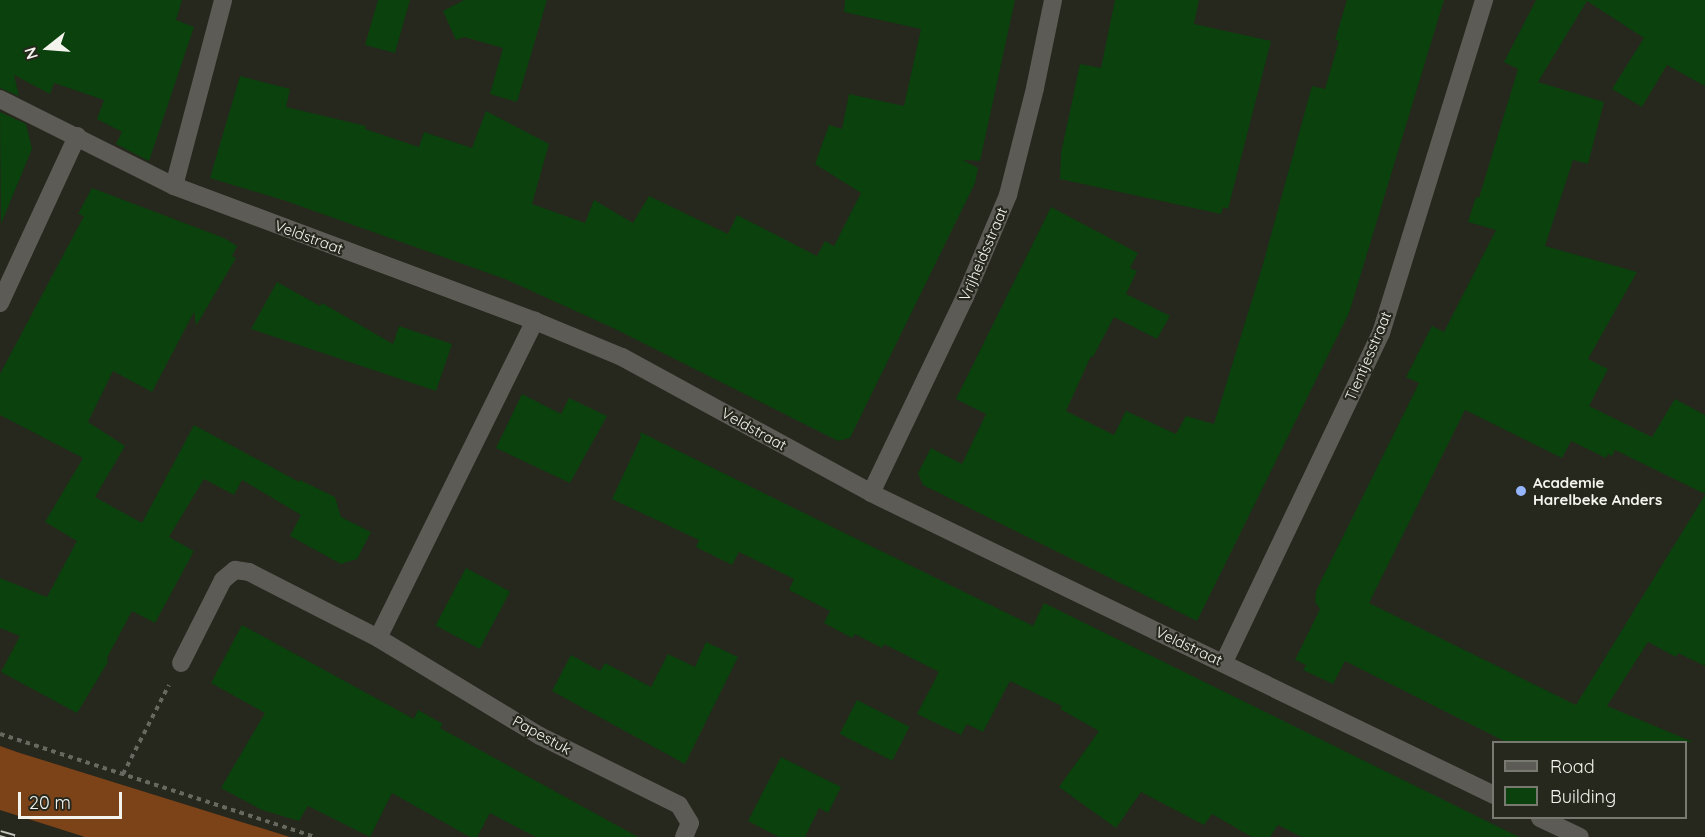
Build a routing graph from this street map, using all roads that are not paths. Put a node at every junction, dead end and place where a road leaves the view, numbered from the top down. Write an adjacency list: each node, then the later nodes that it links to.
1 (223, 0): 6 (street)
2 (1053, 0): 9 (street, Vrijheidsstraat)
3 (1484, 0): 11 (street, Tientjesstraat)
4 (0, 99): 5 (street, Veldstraat)
5 (77, 136): 6 (street, Veldstraat); 7 (street)
6 (174, 186): 8 (street, Veldstraat)
7 (0, 303)
8 (535, 321): 9 (street, Veldstraat); 10 (street)
9 (871, 493): 11 (street, Veldstraat)
10 (378, 638): 12 (street, Papestuk); 15 (street, Papestuk)
11 (1224, 662): 13 (street, Veldstraat)
12 (181, 663)
13 (1492, 794)
14 (1542, 819): 16 (street)
15 (684, 837)
16 (1580, 837)

